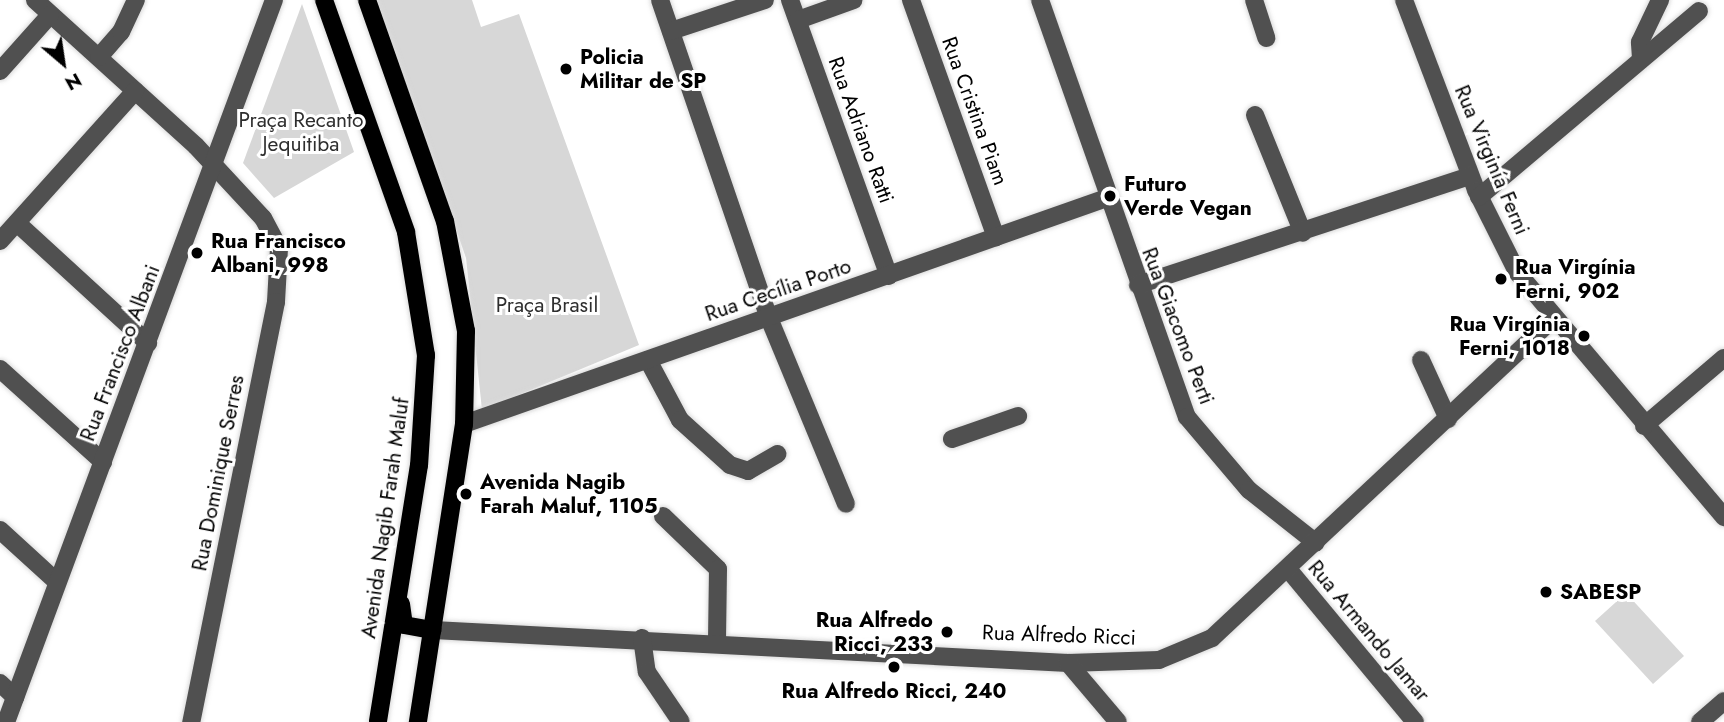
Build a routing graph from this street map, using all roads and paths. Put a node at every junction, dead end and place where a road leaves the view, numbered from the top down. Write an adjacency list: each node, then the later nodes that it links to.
1 (35, 0): 16 (street)
2 (136, 0): 20 (street)
3 (274, 0): 25 (street, Rua Francisco Albani)
4 (324, 0): 56 (main road, Avenida Nagib Farah Maluf)
5 (367, 0): 44 (main road)
6 (660, 0): 18 (street)
7 (765, 0): 18 (street)
8 (790, 0): 17 (street, Rua Adriano Ratti)
9 (854, 0): 17 (street)
10 (911, 0): 31 (street, Rua Cristina Piam)
11 (1040, 0): 28 (street, Rua Giacomo Perti)
12 (1254, 0): 19 (street)
13 (1404, 0): 26 (street, Rua Virginía Ferni)
14 (1660, 0): 21 (street)
15 (1699, 11): 21 (street)
16 (51, 15): 20 (street); 22 (street)
17 (797, 20): 33 (street, Rua Adriano Ratti)
18 (671, 32): 35 (street)
19 (1266, 38)
20 (99, 57): 23 (street)
21 (1642, 58): 27 (street)
22 (0, 71)
23 (135, 91): 25 (street); 29 (street)
24 (1255, 115): 30 (street)
25 (215, 166): 37 (street, Rua Francisco Albani); 65 (street, Rua Dominique Serres)
26 (1471, 176): 27 (street, Rua Virginía Ferni); 30 (street)
27 (1479, 197): 36 (street, Rua Virginía Ferni)
28 (1107, 198): 31 (street, Rua Cecília Porto); 34 (street, Rua Giacomo Perti)
29 (17, 223): 32 (street); 37 (street)
30 (1303, 233): 34 (street)
31 (996, 237): 33 (street, Rua Cecília Porto)
32 (0, 241)
33 (889, 276): 35 (street, Rua Cecília Porto)
34 (1138, 285): 53 (street, Rua Giacomo Perti)
35 (769, 318): 39 (street, Rua Cecília Porto); 49 (street)
36 (1553, 319): 43 (street, Rua Alfredo Ricci); 45 (street, Rua Virginía Ferni)
37 (148, 343): 48 (street, Rua Francisco Albani)
38 (1724, 358): 45 (street)
39 (648, 360): 44 (street, Rua Cecília Porto); 47 (street)
40 (1420, 360): 43 (street)
41 (0, 369): 48 (street)
42 (1018, 416): 46 (street)
43 (1448, 419): 53 (street, Rua Alfredo Ricci)
44 (464, 424): 57 (main road)
45 (1644, 426): 51 (street, Rua Virginía Ferni)
46 (952, 439)
47 (777, 454)
48 (103, 462): 55 (street, Rua Francisco Albani)
49 (846, 504)
50 (663, 516): 59 (street)
51 (1724, 517)
52 (0, 530): 55 (street)
53 (1316, 543): 54 (street, Rua Alfredo Ricci)
54 (1288, 569): 60 (street, Rua Alfredo Ricci); 70 (street, Rua Armando Jamar)
55 (57, 582): 62 (street, Rua Francisco Albani)
56 (398, 596): 57 (main road); 66 (main road, Avenida Nagib Farah Maluf)
57 (433, 630): 58 (street, Rua Alfredo Ricci); 67 (main road)
58 (642, 638): 59 (street, Rua Alfredo Ricci); 68 (street)
59 (717, 642): 60 (street, Rua Alfredo Ricci)
60 (1068, 663): 69 (street)
61 (0, 683): 62 (street)
62 (15, 697): 64 (street, Rua Francisco Albani)
63 (1724, 701): 71 (street)
64 (6, 722)
65 (191, 722)
66 (378, 722)
67 (418, 722)
68 (681, 722)
69 (1118, 722)
70 (1415, 722)
71 (1700, 722)

